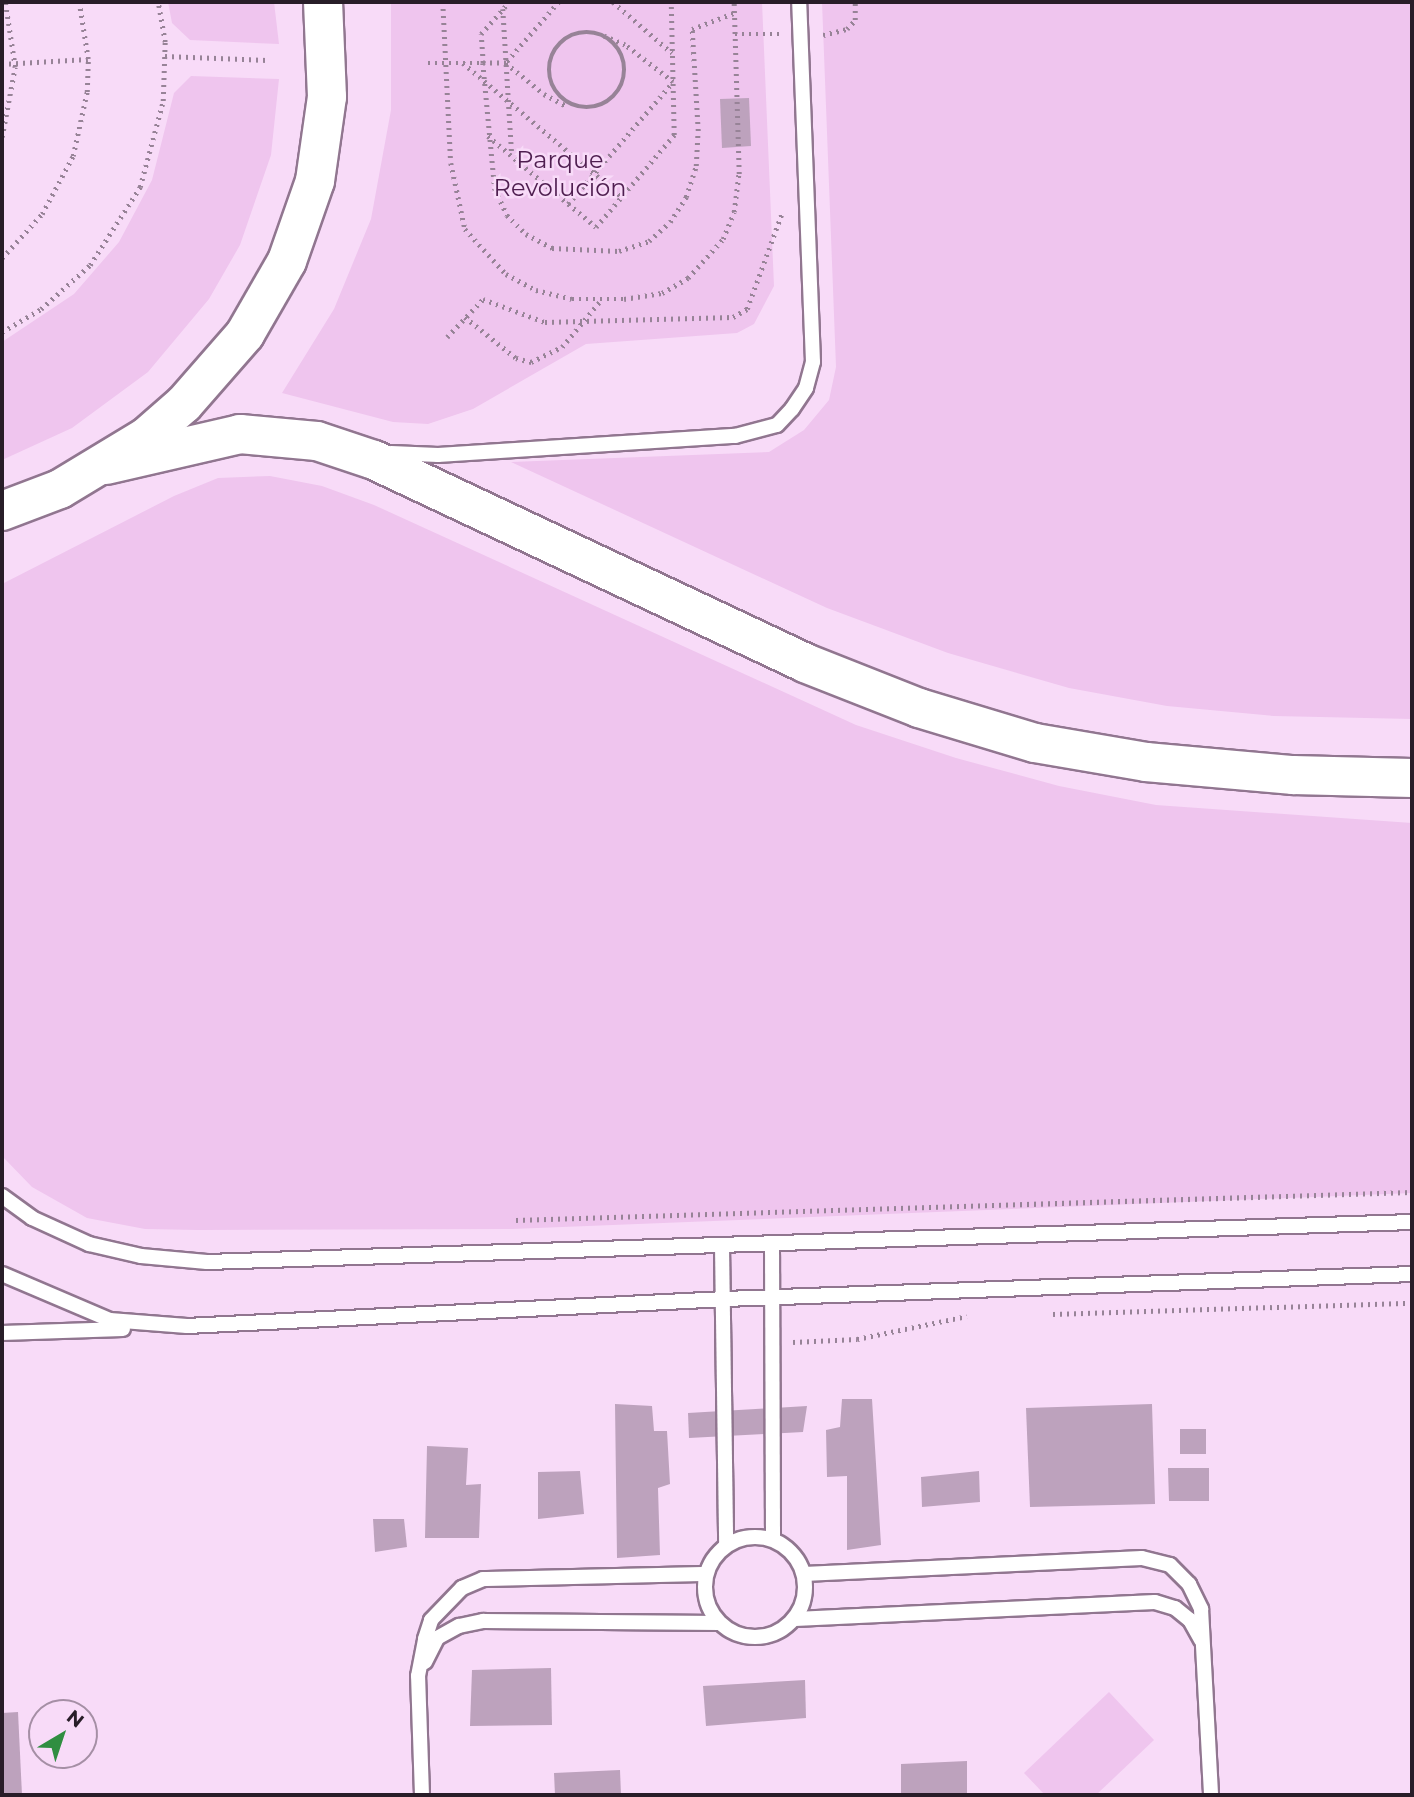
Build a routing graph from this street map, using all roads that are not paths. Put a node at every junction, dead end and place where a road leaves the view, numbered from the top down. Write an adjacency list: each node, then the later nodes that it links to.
1 (323, 2): 4 (main road)
2 (799, 2): 3 (lane)
3 (317, 441): 4 (main road); 8 (main road)
4 (104, 466): 5 (main road)
5 (60, 489): 6 (main road); 7 (lane)
6 (2, 511)
7 (2, 523)
8 (1412, 778)
9 (2, 1196): 12 (lane)
10 (1412, 1222): 11 (lane)
11 (772, 1245): 12 (lane); 15 (lane)
12 (722, 1247): 16 (lane)
13 (2, 1274): 17 (lane)
14 (1412, 1275): 15 (lane)
15 (773, 1298): 16 (lane); 19 (lane)
16 (725, 1299): 17 (lane); 20 (lane)
17 (187, 1326): 18 (lane)
18 (2, 1333)
19 (773, 1539): 20 (lane); 22 (lane)
20 (726, 1545): 21 (lane)
21 (706, 1574): 24 (lane); 26 (lane)
22 (804, 1574): 23 (lane); 25 (lane)
23 (795, 1619): 24 (lane); 25 (lane)
24 (719, 1623): 26 (lane)
25 (1205, 1647): 28 (lane)
26 (418, 1676): 27 (lane)
27 (422, 1795)
28 (1211, 1795)

